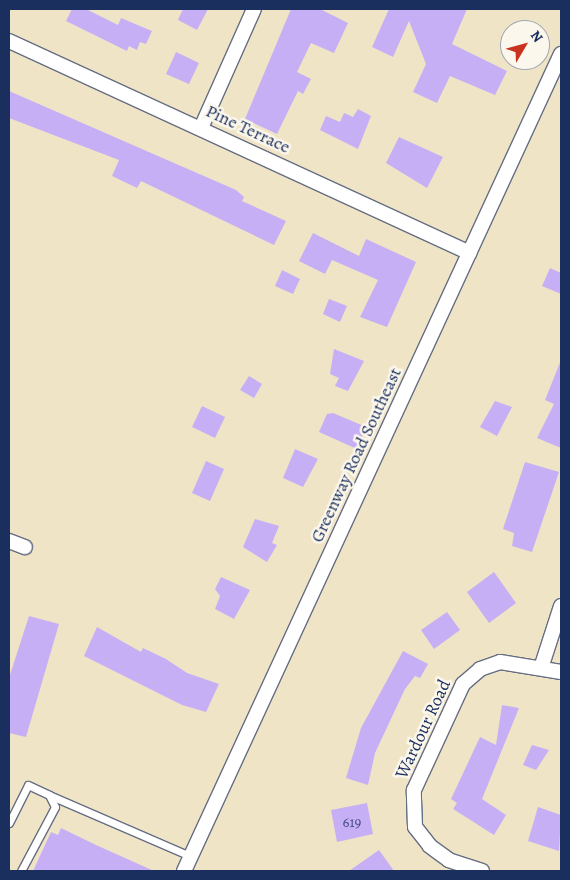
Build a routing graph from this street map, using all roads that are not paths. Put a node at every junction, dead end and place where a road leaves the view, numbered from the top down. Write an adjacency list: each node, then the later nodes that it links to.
1 (254, 9): 4 (street)
2 (9, 41): 4 (street, Pine Terrace)
3 (561, 54): 5 (street, Greenway Road Southeast)
4 (200, 128): 5 (street, Pine Terrace)
5 (470, 253): 13 (street, Greenway Road Southeast)
6 (9, 541): 7 (street)
7 (25, 547)
8 (561, 606): 9 (street)
9 (542, 665): 10 (street, Wardour Road); 16 (street, Wardour Road)
10 (561, 672)
11 (49, 795): 12 (lane); 13 (lane); 14 (lane)
12 (9, 824)
13 (190, 856): 15 (street, Greenway Road Southeast)
14 (22, 871)
15 (184, 871)
16 (482, 871)

